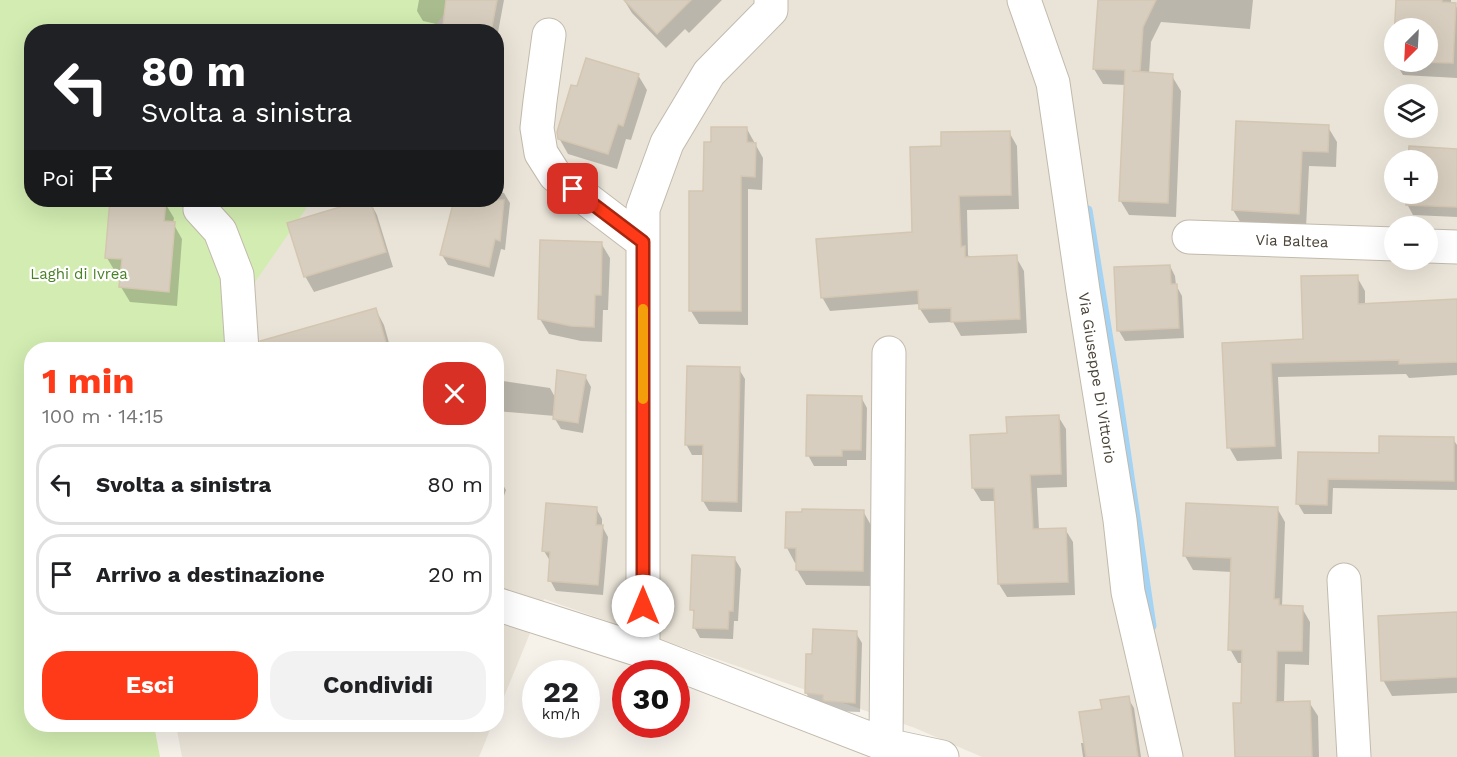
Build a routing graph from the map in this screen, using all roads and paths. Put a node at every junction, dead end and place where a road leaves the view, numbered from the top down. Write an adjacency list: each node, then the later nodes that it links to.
1 (771, 0): 6 (street)
2 (1024, 0): 17 (street, Via Giuseppe Di Vittorio)
3 (549, 35): 6 (street)
4 (200, 207): 10 (street)
5 (1189, 237): 7 (street, Via Baltea)
6 (643, 242): 14 (street)
7 (1384, 244)
8 (1438, 246): 9 (street)
9 (1457, 247)
10 (241, 342)
11 (889, 353): 15 (street)
12 (1344, 580): 18 (street)
13 (504, 607): 14 (street)
14 (643, 651): 15 (street)
15 (886, 745): 16 (street)
16 (942, 757)
17 (1166, 757)
18 (1354, 757)

